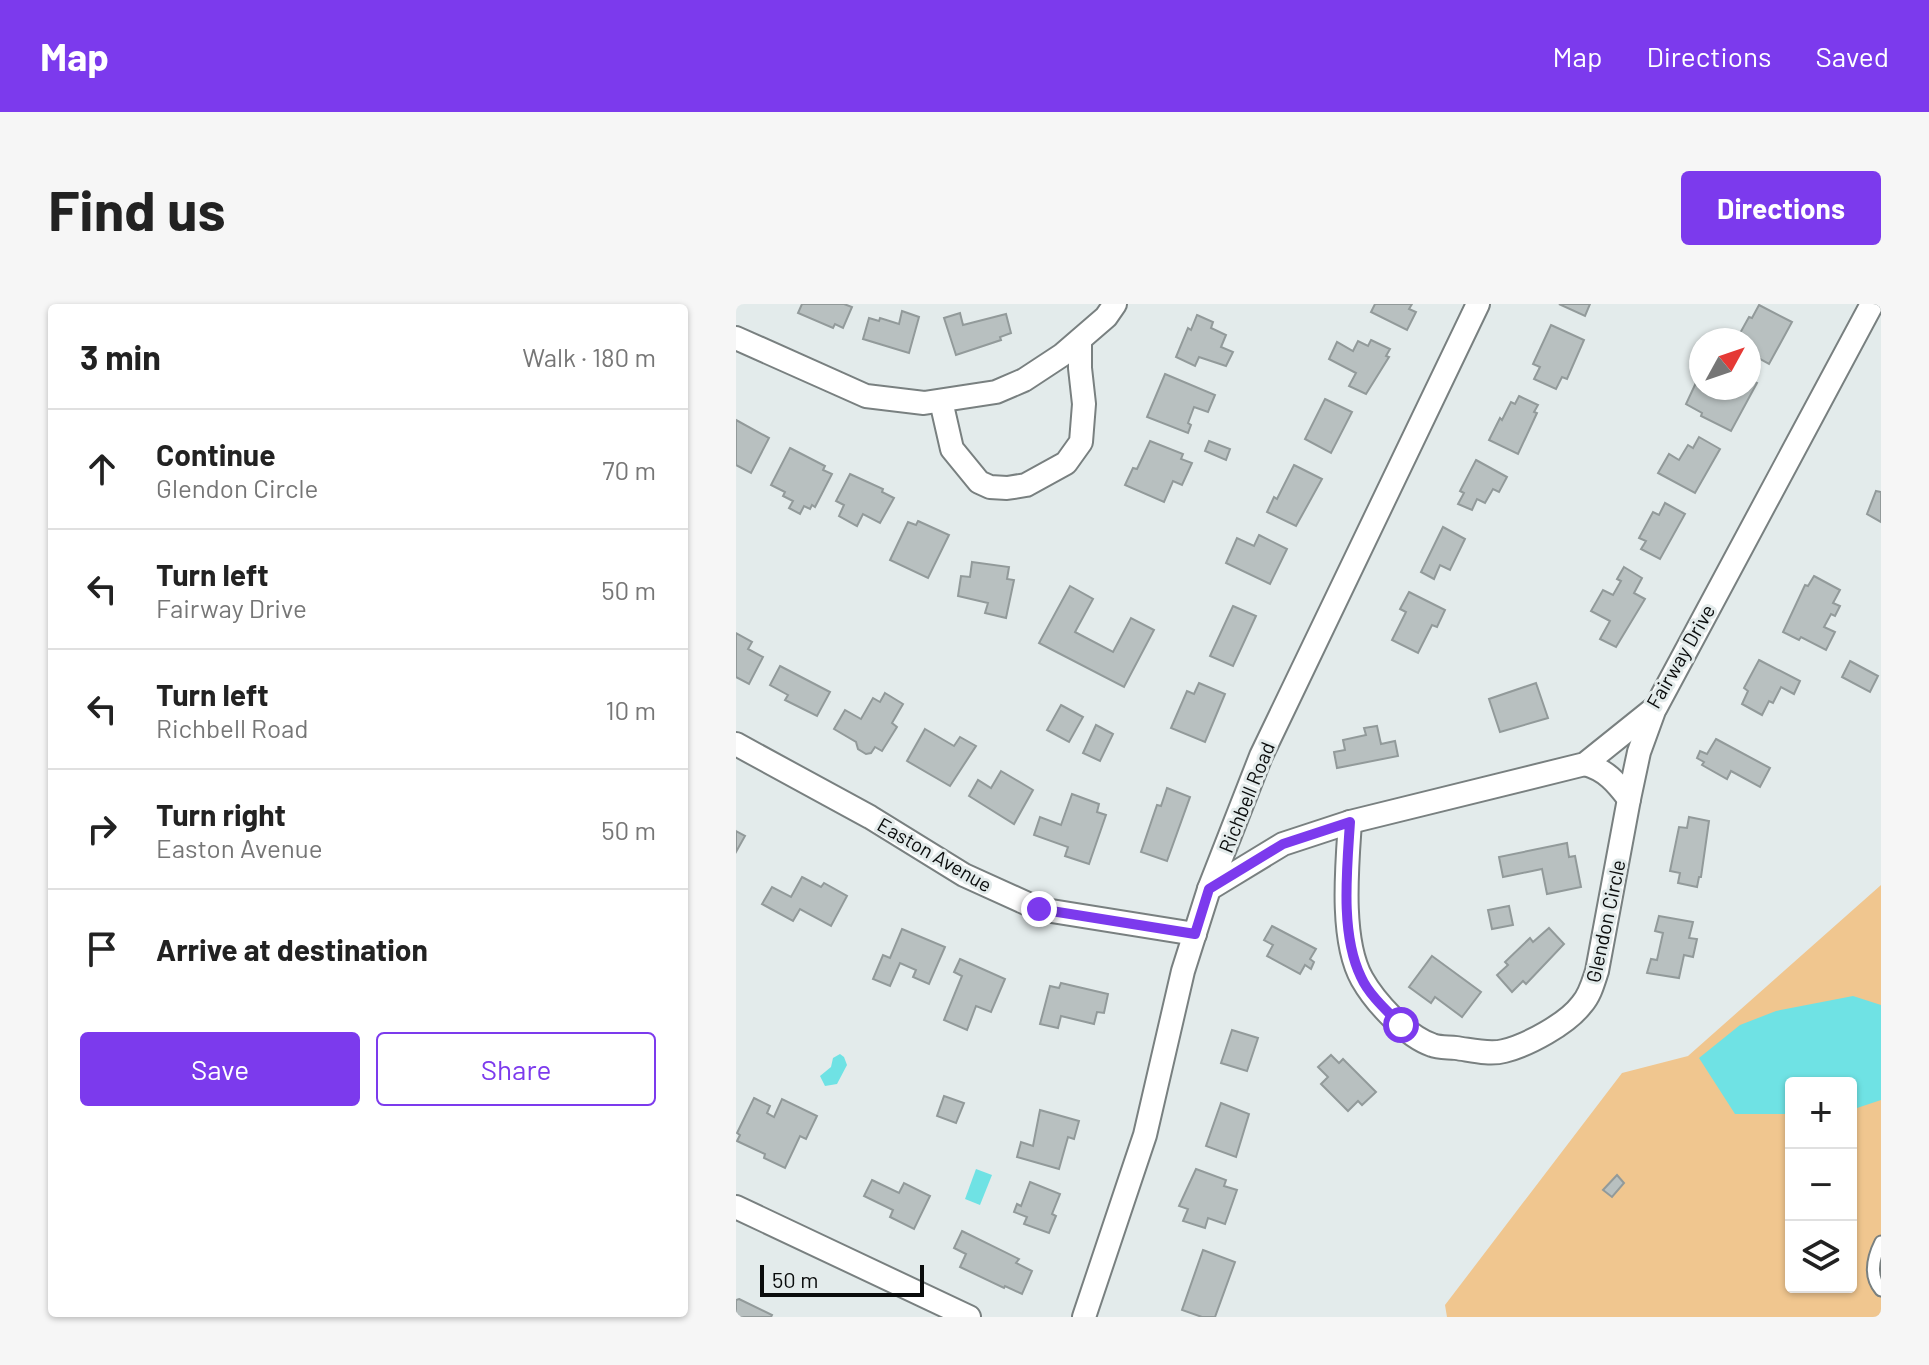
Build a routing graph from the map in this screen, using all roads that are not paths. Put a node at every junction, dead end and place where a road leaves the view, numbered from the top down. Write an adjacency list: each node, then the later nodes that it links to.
1 (1115, 304): 5 (street)
2 (1478, 304): 12 (street, Richbell Road)
3 (1872, 304): 7 (street, Fairway Drive)
4 (736, 338): 6 (street)
5 (1080, 340): 6 (street); 6 (street)
6 (941, 401)
7 (1656, 707): 9 (street, Fairway Drive); 10 (street, Glendon Circle)
8 (736, 744): 13 (street, Easton Avenue)
9 (1585, 764): 10 (street); 11 (street, Fairway Drive)
10 (1629, 799): 11 (street, Glendon Circle)
11 (1350, 822): 12 (street, Fairway Drive)
12 (1209, 889): 13 (street, Richbell Road)
13 (1195, 934): 18 (street, Richbell Road)
14 (736, 1207): 17 (street)
15 (1881, 1242): 16 (lane)
16 (1881, 1290)
17 (969, 1317)
18 (1084, 1317)

